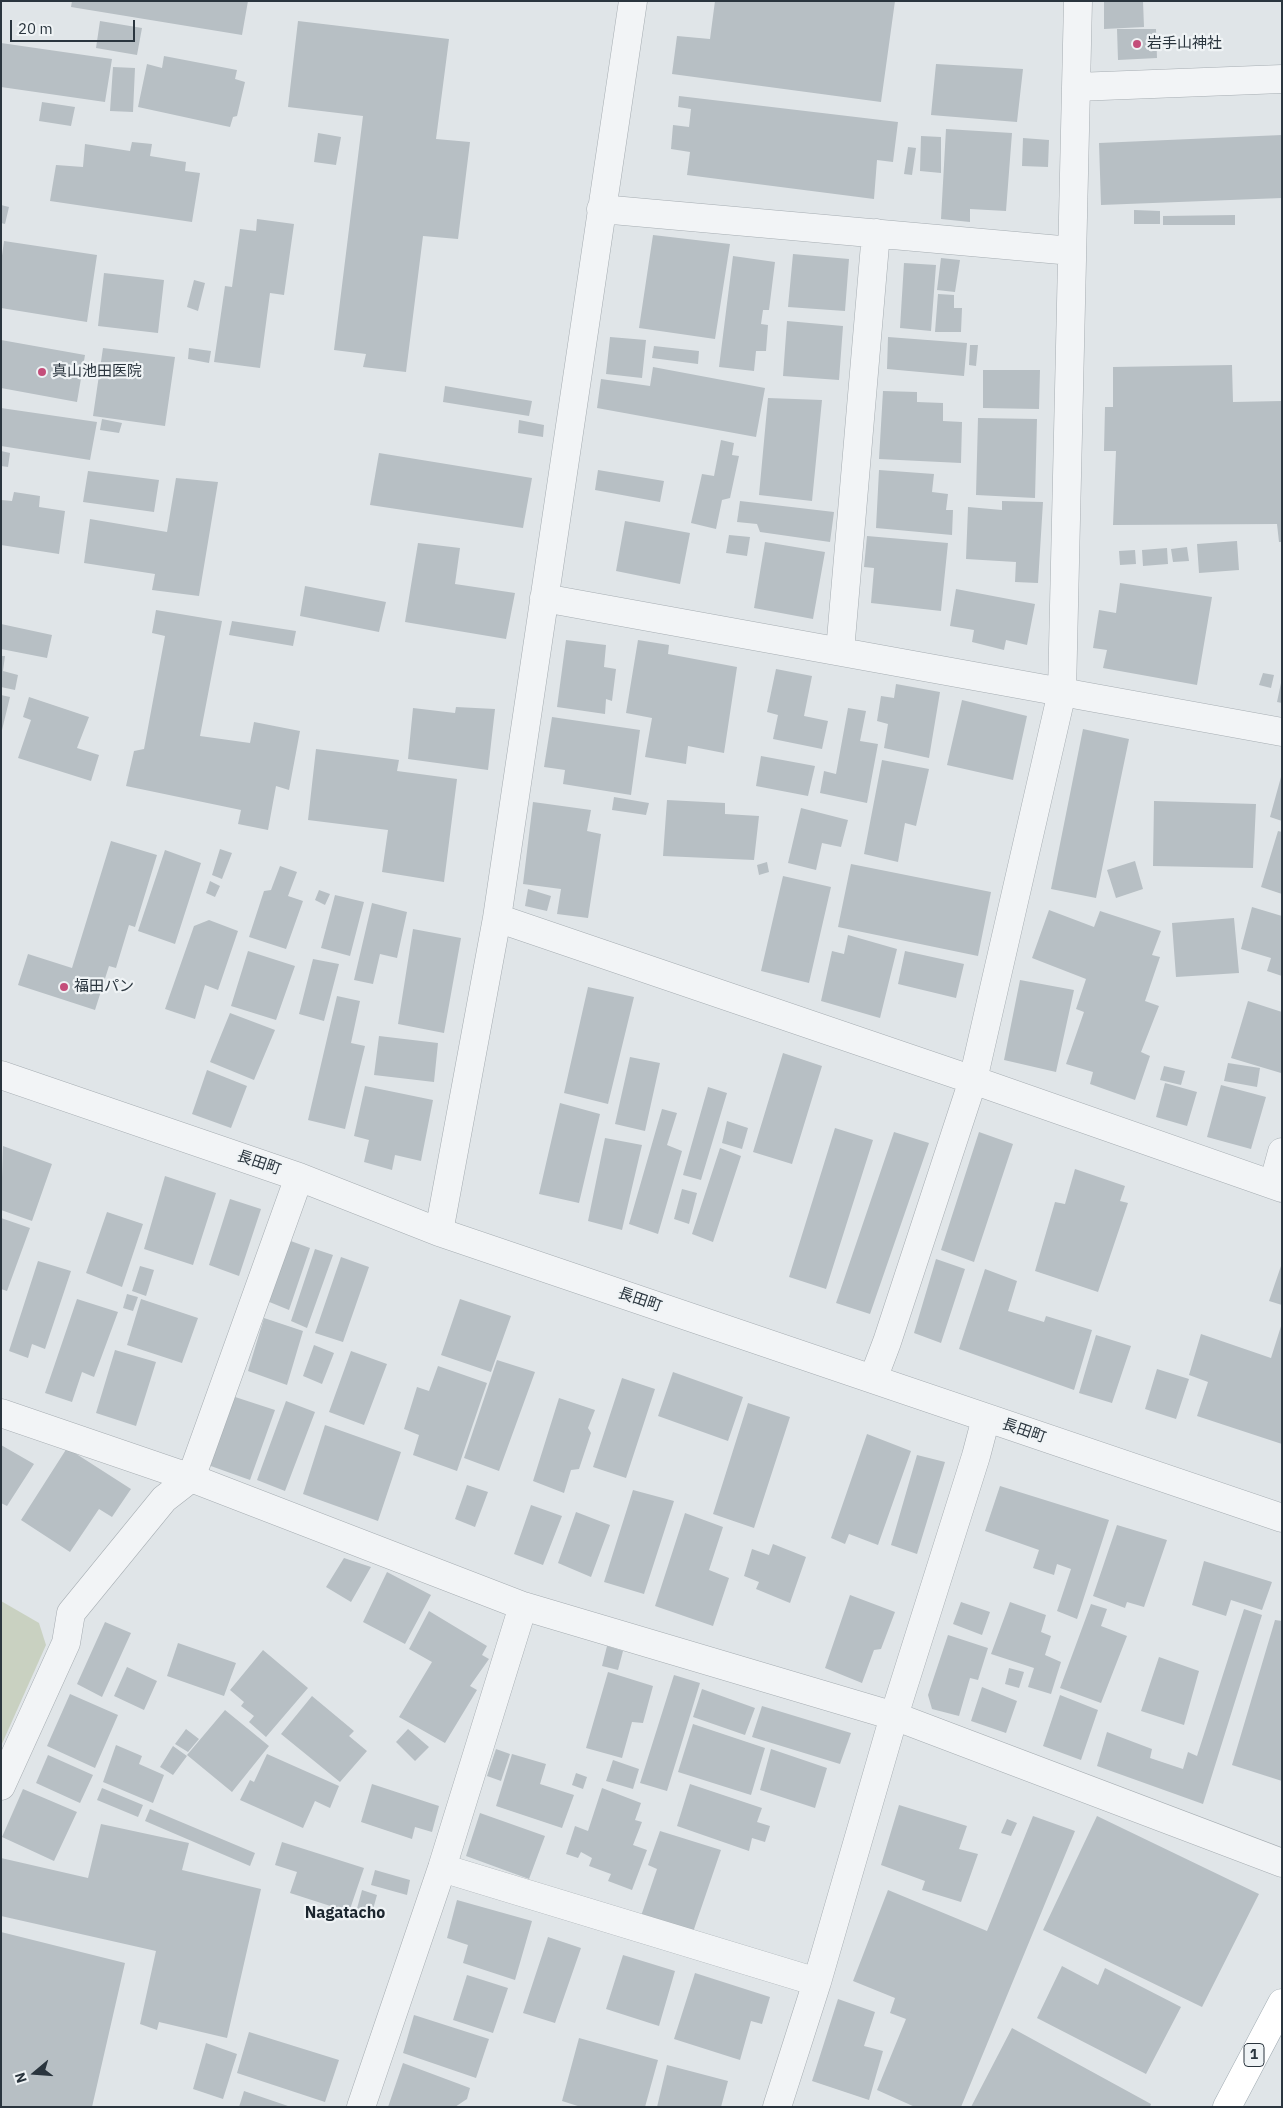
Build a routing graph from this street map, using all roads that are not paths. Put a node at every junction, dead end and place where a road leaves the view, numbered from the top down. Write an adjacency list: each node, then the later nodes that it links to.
1 (632, 1): 5 (street)
2 (1078, 1): 4 (street)
3 (1282, 79): 4 (street)
4 (1076, 87): 7 (street)
5 (602, 209): 6 (street); 8 (street)
6 (876, 233): 7 (street); 9 (street)
7 (1072, 251): 10 (street)
8 (544, 598): 9 (street); 12 (street)
9 (840, 651): 10 (street)
10 (1062, 692): 11 (street); 14 (street)
11 (1282, 732)
12 (496, 918): 14 (street); 18 (street)
13 (1, 1075): 16 (street, 長田町)
14 (973, 1080): 17 (street); 19 (street)
15 (1282, 1152): 17 (street)
16 (299, 1177): 18 (street, 長田町); 22 (street)
17 (1278, 1187)
18 (439, 1232): 19 (street, 長田町)
19 (873, 1379): 21 (street, 長田町)
20 (1, 1413): 22 (street)
21 (986, 1418): 23 (street, 長田町); 25 (street)
22 (191, 1478): 24 (street); 26 (street)
23 (1282, 1518)
24 (523, 1606): 25 (street); 28 (street)
25 (894, 1716): 27 (street); 29 (street)
26 (1, 1786)
27 (1282, 1863)
28 (442, 1868): 29 (street); 31 (street)
29 (817, 1982): 32 (street)
30 (1282, 2003): 33 (main road, 1)
31 (361, 2107)
32 (777, 2107)
33 (1226, 2107)

